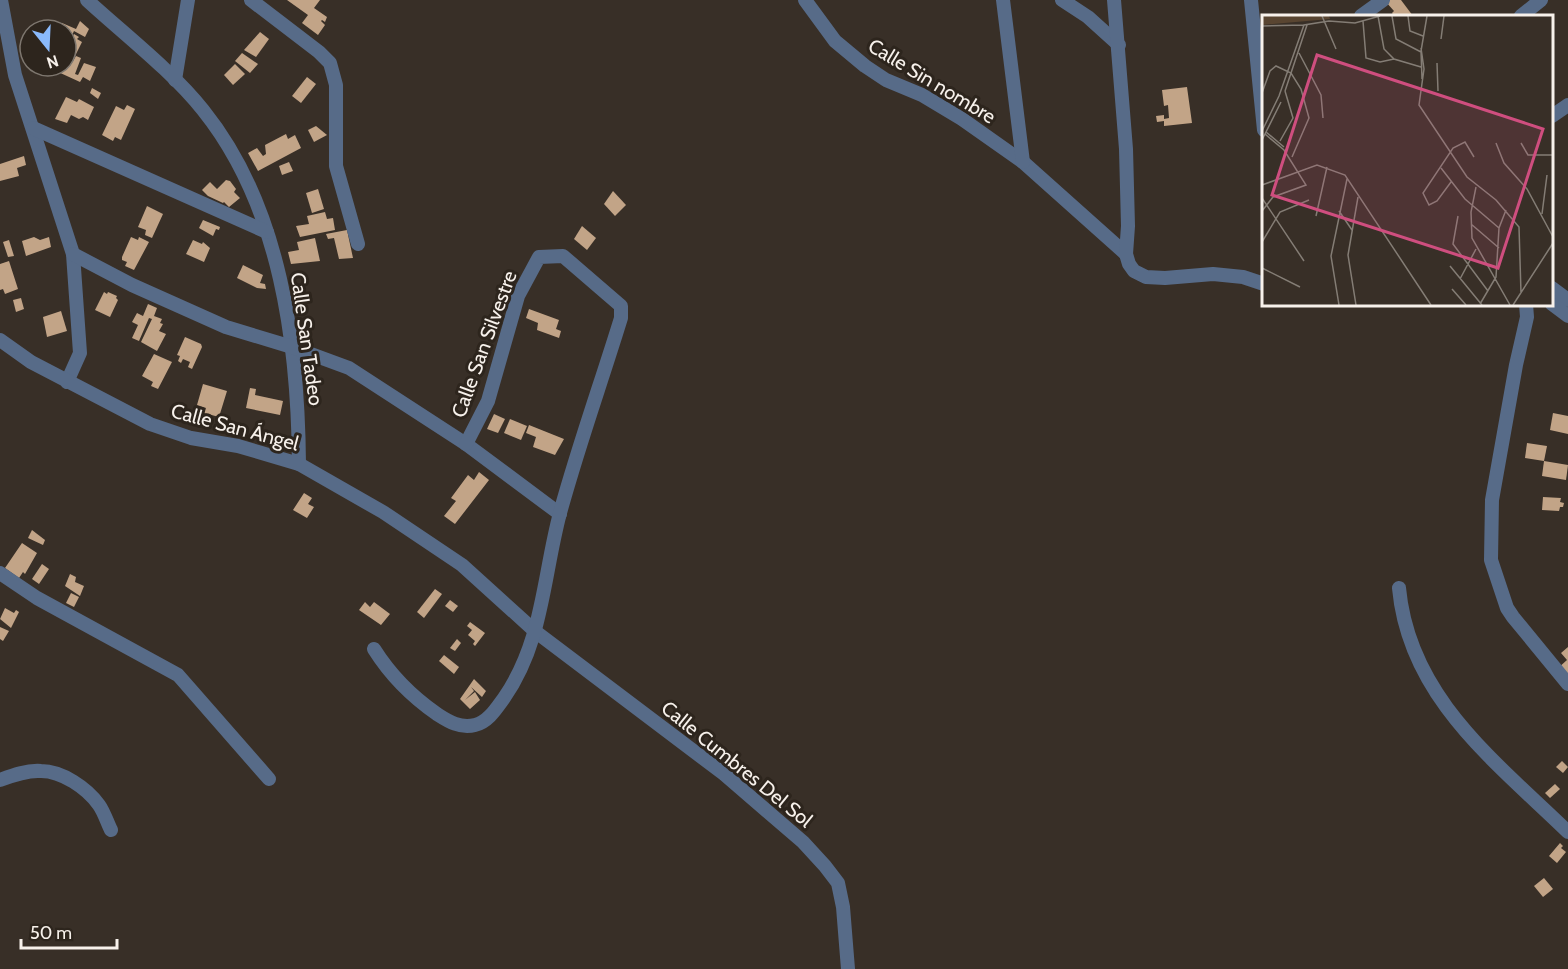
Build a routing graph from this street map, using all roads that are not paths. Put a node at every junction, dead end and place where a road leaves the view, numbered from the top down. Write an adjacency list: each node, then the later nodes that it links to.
1 (1, 0): 19 (street)
2 (87, 0): 15 (street, Calle San Tadeo)
3 (188, 0): 15 (street)
4 (251, 0): 22 (street)
5 (805, 0): 20 (street, Calle Sin nombre)
6 (1003, 0): 20 (street)
7 (1062, 0): 14 (street)
8 (1114, 0): 14 (street)
9 (1251, 0): 18 (street)
10 (1383, 0): 12 (street)
11 (1541, 0): 13 (street)
12 (1362, 15)
13 (1522, 15)
14 (1119, 45): 24 (street)
15 (175, 80): 21 (street, Calle San Tadeo)
16 (1568, 105): 17 (street)
17 (1553, 115)
18 (1262, 119)
19 (33, 128): 21 (street); 23 (street)
20 (1023, 162): 24 (street, Calle Sin nombre)
21 (267, 231): 32 (street, Calle San Tadeo)
22 (358, 244)
23 (73, 254): 32 (street); 33 (street)
24 (1126, 254): 25 (street, Calle Sin nombre)
25 (1262, 284)
26 (1553, 289): 27 (street)
27 (1568, 300)
28 (1553, 305): 30 (street)
29 (1526, 306): 41 (street)
30 (1568, 316)
31 (0, 340): 33 (street, Calle San Ángel)
32 (292, 347): 34 (street); 35 (street, Calle San Tadeo)
33 (67, 382): 35 (street, Calle San Ángel)
34 (466, 444): 36 (street); 36 (street, Calle San Silvestre)
35 (299, 464): 39 (street, Calle San Ángel)
36 (560, 514): 39 (street)
37 (0, 573): 42 (street)
38 (1399, 588): 45 (street)
39 (536, 632): 40 (street); 46 (street, Calle Cumbres Del Sol)
40 (375, 649)
41 (1568, 684)
42 (269, 779)
43 (0, 780): 44 (street)
44 (111, 831)
45 (1568, 832)
46 (848, 969)

